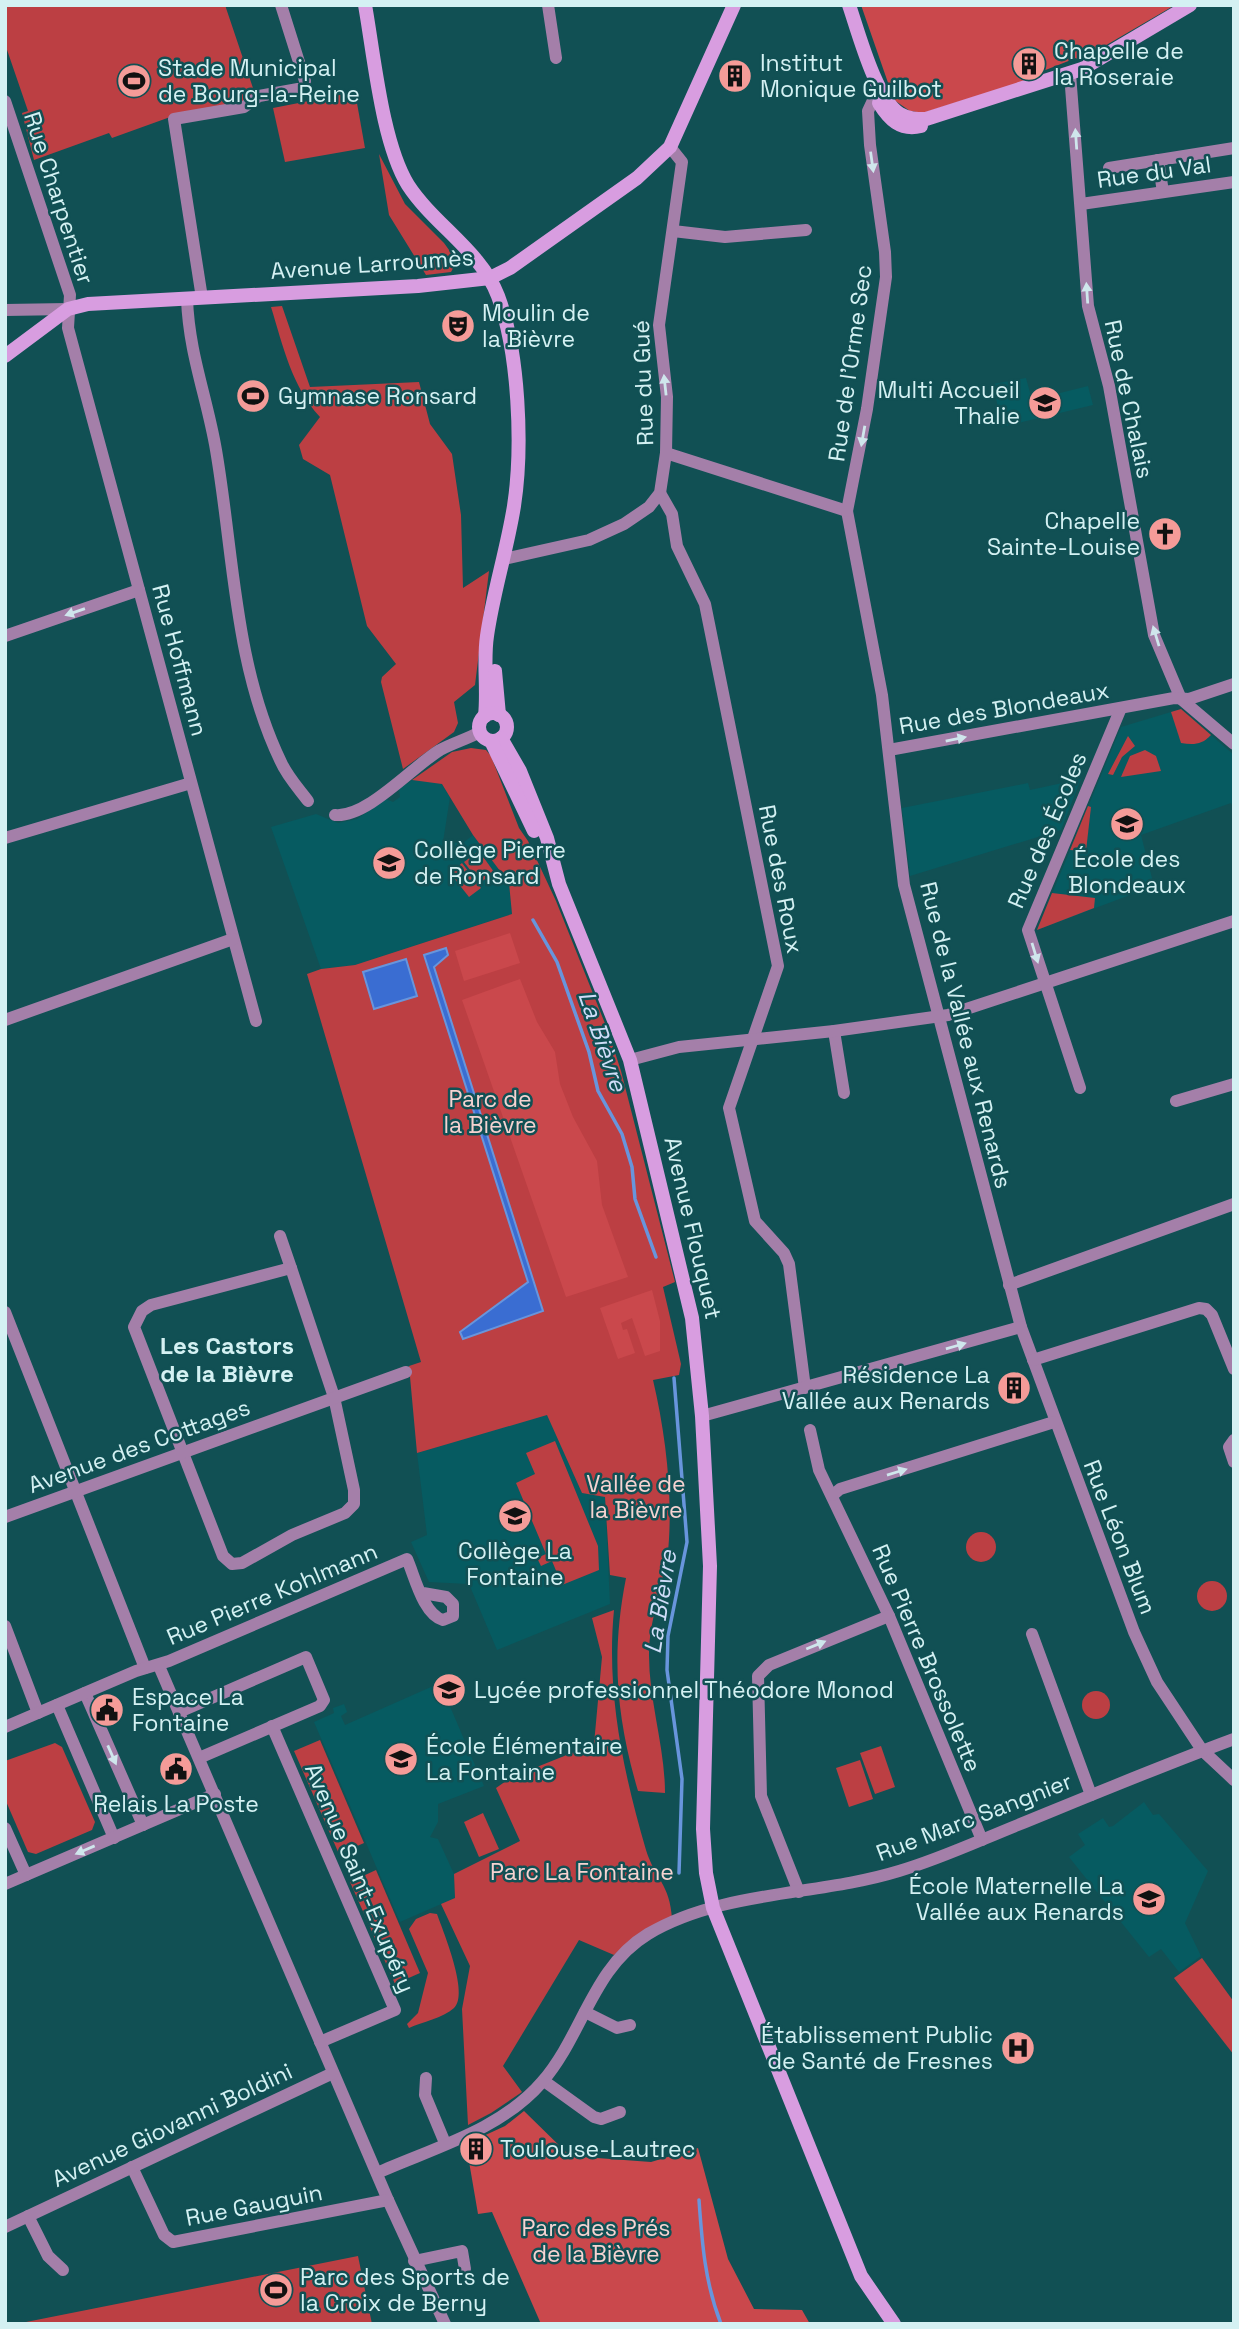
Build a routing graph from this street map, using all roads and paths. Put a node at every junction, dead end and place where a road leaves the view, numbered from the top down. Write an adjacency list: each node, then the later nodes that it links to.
1 (281, 5): 25 (street)
2 (365, 5): 22 (main road)
3 (548, 5): 8 (street)
4 (734, 5): 13 (main road, Avenue Larroumès)
5 (849, 5): 7 (main road)
6 (1190, 5): 9 (main road)
7 (865, 51): 10 (main road); 12 (main road)
8 (556, 58)
9 (1070, 74): 12 (main road); 19 (street, Rue de Chalais, one-way to 9)
10 (875, 96): 12 (main road); 31 (street, Rue de l'Orme Sec, one-way to 31)
11 (5, 101): 26 (street, Rue Charpentier)
12 (947, 115)
13 (670, 147): 21 (street, Rue du Gué); 23 (main road, Avenue Larroumès)
14 (1234, 148): 15 (street)
15 (1158, 160): 16 (street); 18 (street)
16 (1109, 168)
17 (1234, 182): 18 (street, Rue du Val)
18 (1163, 192): 19 (street, Rue du Val)
19 (1081, 204): 36 (street, Rue de Chalais, one-way to 19)
20 (806, 230): 21 (street)
21 (673, 231): 29 (street, Rue du Gué, one-way to 21)
22 (465, 249): 23 (main road); 24 (main road)
23 (490, 278): 24 (main road, Avenue Larroumès); 32 (main road, Avenue Flouquet)
24 (453, 282): 25 (main road, Avenue Larroumès)
25 (194, 299): 26 (main road, Avenue Larroumès); 43 (street)
26 (68, 309): 27 (street); 28 (main road); 33 (street, Rue Hoffmann)
27 (5, 310)
28 (5, 356)
29 (666, 453): 30 (street, Rue du Gué); 31 (street)
30 (660, 493): 32 (street); 53 (street, Rue des Roux)
31 (847, 511): 41 (street, Rue des Blondeaux)
32 (504, 559): 38 (main road, Avenue Flouquet)
33 (139, 590): 34 (street, one-way to 34); 42 (street, Rue Hoffmann)
34 (5, 636)
35 (1234, 684): 36 (street, Rue des Blondeaux)
36 (1181, 699): 37 (street, Rue des Blondeaux); 40 (street, Rue de Chalais)
37 (1121, 708): 41 (street, Rue des Blondeaux, one-way to 37); 48 (street, Rue des Écoles, one-way to 48)
38 (492, 715): 39 (main road, Avenue Flouquet); 39 (main road, Avenue Flouquet)
39 (490, 737): 44 (street); 54 (main road, Avenue Flouquet)
40 (1234, 744)
41 (889, 750): 49 (street, Rue de la Vallée aux Renards)
42 (191, 783): 45 (street); 47 (street, Rue Hoffmann)
43 (308, 802)
44 (335, 815)
45 (5, 838)
46 (1234, 921): 48 (street)
47 (233, 939): 50 (street); 51 (street, Rue Hoffmann)
48 (1045, 985): 49 (street); 55 (street, Rue des Écoles)
49 (938, 1017): 52 (street); 62 (street, Rue de la Vallée aux Renards)
50 (5, 1020)
51 (256, 1021)
52 (834, 1031): 53 (street); 57 (street)
53 (754, 1038): 54 (street); 68 (street, Rue des Roux)
54 (629, 1060): 70 (main road, Avenue Flouquet)
55 (1080, 1088)
56 (1232, 1088): 58 (street)
57 (844, 1093)
58 (1176, 1101)
59 (1234, 1204): 62 (street)
60 (279, 1236): 61 (street)
61 (291, 1268): 69 (street); 74 (street)
62 (1009, 1285): 64 (street, Rue de la Vallée aux Renards)
63 (5, 1312): 76 (street)
64 (1021, 1327): 65 (street, Rue Léon Blum); 68 (street, one-way to 64)
65 (1033, 1360): 66 (street); 71 (street, Rue Léon Blum)
66 (1234, 1368)
67 (405, 1372): 69 (street, Avenue des Cottages)
68 (805, 1388): 70 (street)
69 (334, 1398): 74 (street, Avenue des Cottages); 74 (street)
70 (702, 1416): 104 (main road, Avenue Flouquet)
71 (1054, 1422): 77 (street, one-way to 71); 92 (street, Rue Léon Blum)
72 (810, 1430): 77 (street, Rue Pierre Brossolette)
73 (1234, 1440): 75 (street)
74 (181, 1451): 76 (street, Avenue des Cottages)
75 (1234, 1462)
76 (78, 1493): 78 (street, Avenue des Cottages); 84 (street)
77 (833, 1495): 80 (street, Rue Pierre Brossolette)
78 (5, 1517)
79 (423, 1593): 83 (street, Rue Pierre Kohlmann)
80 (889, 1616): 100 (street, Rue Pierre Brossolette); 103 (street, one-way to 80)
81 (6, 1633): 88 (street)
82 (1032, 1634): 96 (street)
83 (159, 1665): 84 (street); 87 (street)
84 (145, 1668): 85 (street)
85 (85, 1693): 86 (street); 97 (street, one-way to 97)
86 (57, 1705): 88 (street); 99 (street)
87 (179, 1712): 89 (street); 93 (street)
88 (38, 1713): 90 (street)
89 (272, 1726): 93 (street); 107 (street, Avenue Saint-Exupéry)
90 (5, 1727)
91 (1234, 1739): 92 (street, Rue Marc Sangnier)
92 (1202, 1751): 94 (street, Rue Léon Blum); 96 (street, Rue Marc Sangnier)
93 (199, 1758): 95 (street)
94 (1234, 1780)
95 (215, 1794): 97 (street); 107 (street)
96 (1091, 1795): 100 (street, Rue Marc Sangnier)
97 (142, 1825): 99 (street)
98 (5, 1828): 101 (street)
99 (114, 1838): 101 (street, one-way to 101)
100 (982, 1840): 103 (street, Rue Marc Sangnier)
101 (26, 1875): 102 (street)
102 (5, 1884)
103 (799, 1892): 104 (street, Rue Marc Sangnier)
104 (713, 1908): 105 (street, Rue Marc Sangnier); 121 (main road, Avenue Flouquet)
105 (585, 2012): 106 (street); 110 (street, Rue Marc Sangnier)
106 (630, 2025)
107 (320, 2042): 108 (street)
108 (333, 2073): 113 (street, Avenue Giovanni Boldini); 114 (street)
109 (426, 2078): 112 (street)
110 (544, 2081): 111 (street); 112 (street, Rue Marc Sangnier)
111 (620, 2112)
112 (446, 2143): 114 (street, Rue Marc Sangnier)
113 (132, 2167): 115 (street, Rue Gauguin); 116 (street, Avenue Giovanni Boldini)
114 (377, 2173): 115 (street)
115 (388, 2200): 118 (street)
116 (29, 2216): 117 (street, Avenue Giovanni Boldini); 120 (street)
117 (5, 2227)
118 (414, 2261): 119 (street); 122 (street)
119 (465, 2269)
120 (63, 2270)
121 (892, 2323)
122 (445, 2324)

